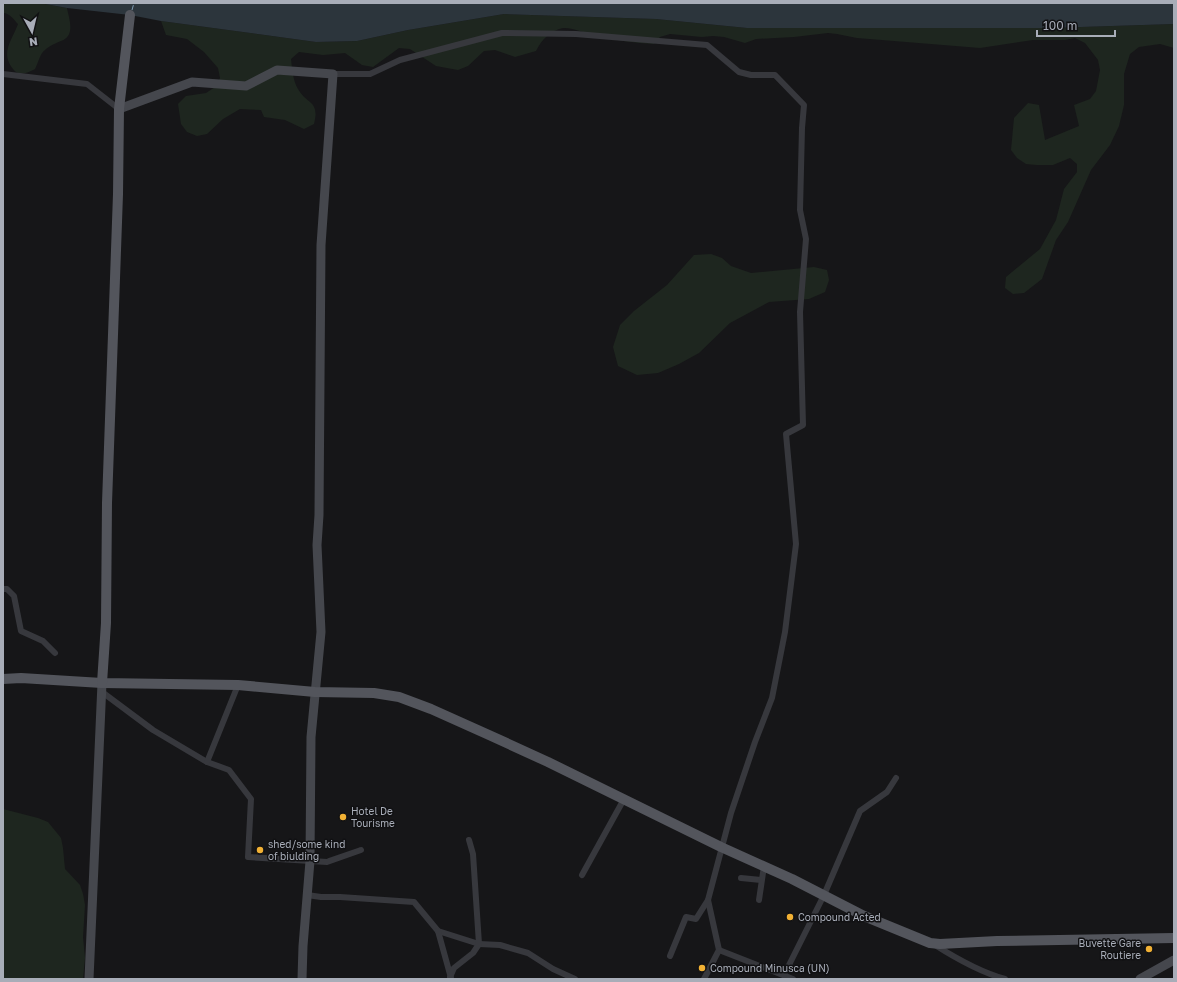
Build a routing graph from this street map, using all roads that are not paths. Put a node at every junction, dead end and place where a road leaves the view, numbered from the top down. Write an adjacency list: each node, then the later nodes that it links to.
1 (130, 15): 4 (main road)
2 (3, 74): 4 (street)
3 (333, 74): 4 (street); 10 (street); 15 (street)
4 (119, 109): 9 (main road)
5 (3, 589): 6 (street)
6 (55, 653)
7 (3, 679): 9 (main road)
8 (238, 686): 9 (main road); 10 (main road); 11 (street)
9 (102, 688): 11 (street); 35 (street)
10 (315, 692): 13 (main road); 16 (street)
11 (207, 762): 16 (street)
12 (896, 778): 23 (street)
13 (624, 799): 15 (main road); 19 (street)
14 (469, 840): 28 (street)
15 (721, 847): 18 (main road); 24 (street)
16 (310, 861): 17 (street); 22 (street)
17 (329, 862)
18 (764, 866): 21 (street); 23 (main road)
19 (582, 875)
20 (741, 878): 21 (street)
21 (761, 880): 25 (street)
22 (307, 895): 26 (street); 36 (street)
23 (824, 895): 29 (main road); 33 (street)
24 (708, 900): 30 (street); 31 (street)
25 (759, 900)
26 (438, 931): 28 (street); 34 (street)
27 (1174, 938): 29 (main road)
28 (479, 944): 34 (street); 37 (street)
29 (935, 944): 40 (street)
30 (719, 950): 33 (street); 38 (street)
31 (670, 956)
32 (1174, 960): 41 (street)
33 (784, 975): 39 (street)
34 (451, 978)
35 (89, 979)
36 (302, 979)
37 (575, 979)
38 (704, 979)
39 (793, 979)
40 (1005, 979)
41 (1140, 979)

